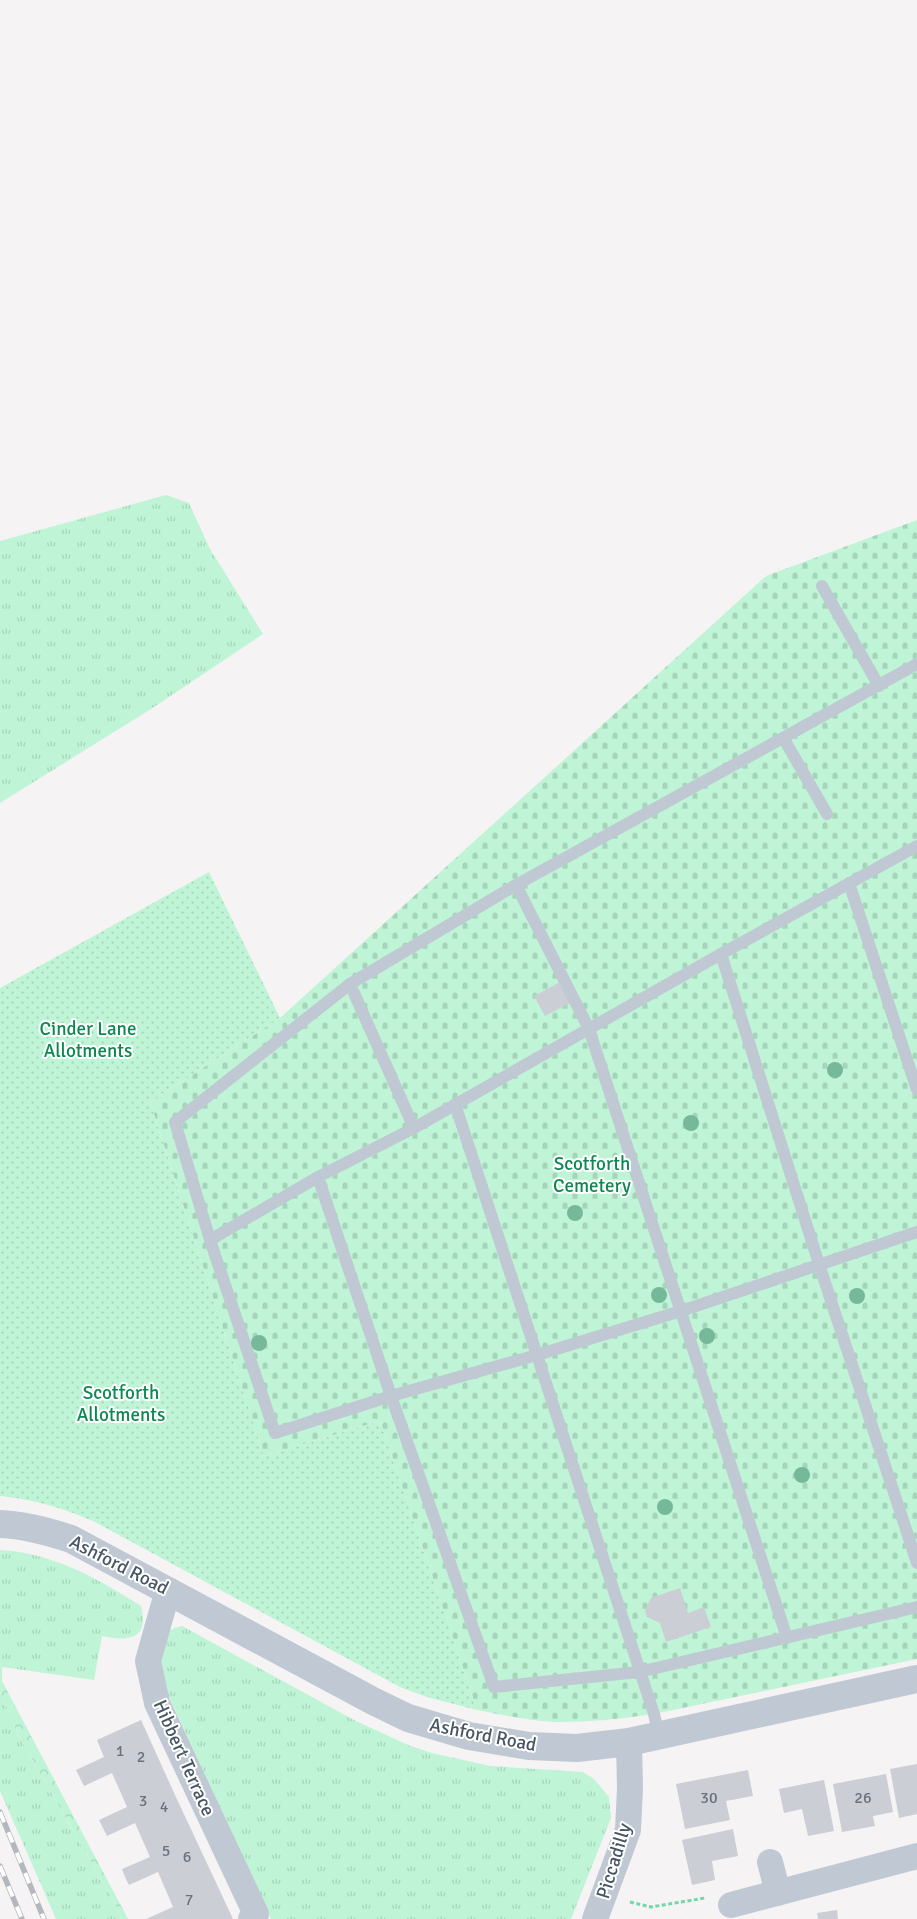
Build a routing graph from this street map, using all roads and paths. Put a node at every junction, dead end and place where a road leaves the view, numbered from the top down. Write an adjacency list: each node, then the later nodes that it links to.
1 (822, 586): 3 (lane)
2 (917, 664): 3 (lane)
3 (879, 686): 4 (lane)
4 (784, 739): 5 (lane); 8 (lane)
5 (827, 814)
6 (917, 846): 7 (lane)
7 (849, 883): 9 (lane); 12 (lane)
8 (516, 885): 10 (lane); 11 (lane)
9 (721, 954): 11 (lane); 18 (lane)
10 (350, 984): 14 (lane); 17 (lane)
11 (589, 1028): 13 (lane); 19 (lane)
12 (917, 1090)
13 (455, 1104): 14 (lane); 20 (lane)
14 (414, 1128): 15 (lane)
15 (318, 1177): 17 (lane); 21 (lane)
16 (917, 1232): 18 (lane)
17 (210, 1240): 21 (lane)
18 (819, 1264): 19 (lane); 23 (lane)
19 (681, 1311): 20 (lane); 26 (lane)
20 (537, 1355): 21 (lane); 27 (lane)
21 (391, 1396): 27 (lane)
22 (0, 1524): 24 (street, Ashford Road)
23 (917, 1563)
24 (168, 1590): 30 (street, Ashford Road); 36 (street, Hibbert Terrace)
25 (917, 1607): 26 (lane)
26 (787, 1638): 27 (lane)
27 (639, 1672): 29 (lane)
28 (917, 1679): 29 (street, Ashford Road)
29 (659, 1736): 30 (street, Ashford Road)
30 (629, 1742): 33 (street, Piccadilly)
31 (917, 1856): 34 (street)
32 (770, 1862): 34 (street)
33 (606, 1893): 35 (path); 37 (street, Piccadilly)
34 (778, 1893): 35 (street)
35 (731, 1905)
36 (251, 1919)
37 (595, 1919)

